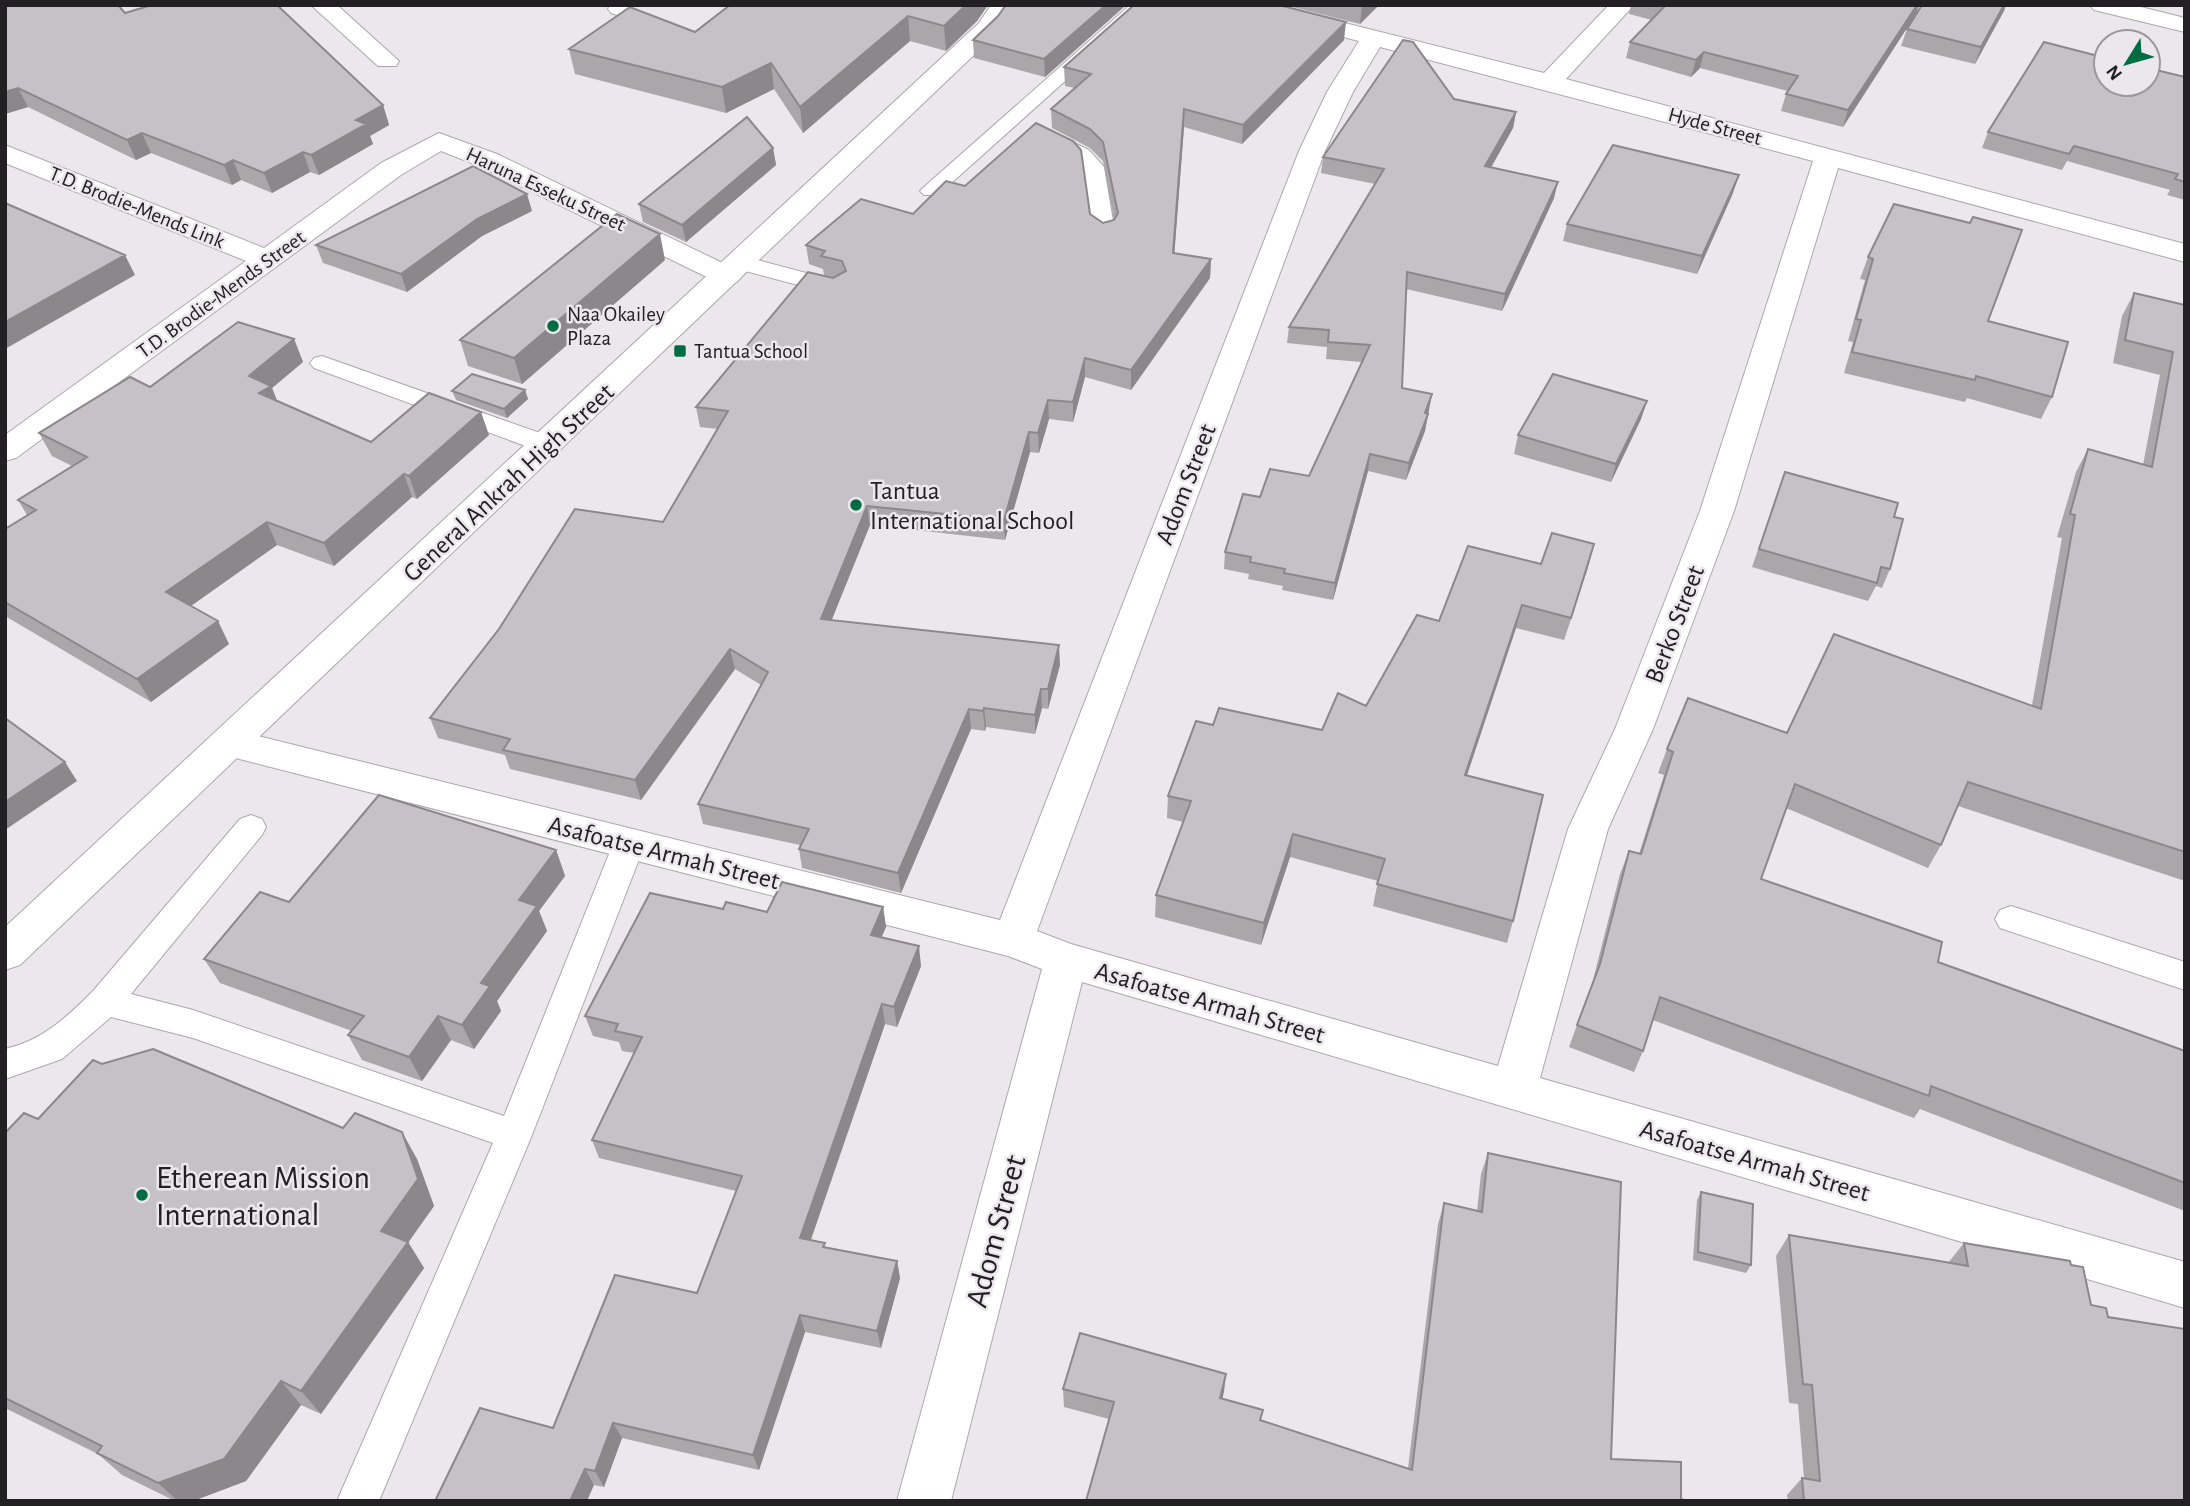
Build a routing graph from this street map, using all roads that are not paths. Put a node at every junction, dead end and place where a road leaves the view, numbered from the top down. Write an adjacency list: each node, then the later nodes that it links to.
1 (323, 5): 9 (street)
2 (1003, 5): 19 (street, General Ankrah High Street)
3 (1141, 5): 11 (lane)
4 (1244, 5): 8 (street, Hyde Street)
5 (1622, 5): 10 (street)
6 (2102, 5): 7 (street)
7 (2185, 25)
8 (1374, 36): 10 (street, Hyde Street); 28 (street, Adom Street)
9 (387, 61)
10 (1549, 82): 14 (street, Hyde Street)
11 (1013, 118): 15 (lane); 16 (lane)
12 (439, 141): 18 (street, T.D. Brodie-Mends Street); 19 (street, Haruna Esseku Street)
13 (5, 153): 18 (street, T.D. Brodie-Mends Link)
14 (1828, 157): 17 (street, Hyde Street); 34 (street, Berko Street)
15 (931, 191)
16 (1104, 233)
17 (2185, 253)
18 (268, 260): 23 (street, T.D. Brodie-Mends Street)
19 (735, 269): 20 (lane); 22 (street, General Ankrah High Street)
20 (836, 288)
21 (322, 363): 22 (lane)
22 (548, 445): 24 (street, General Ankrah High Street)
23 (5, 451)
24 (230, 743): 26 (street, Asafoatse Armah Street); 29 (street, General Ankrah High Street)
25 (251, 827): 32 (lane)
26 (629, 844): 28 (street, Asafoatse Armah Street); 35 (lane)
27 (2011, 919): 31 (lane)
28 (1013, 940): 30 (street, Asafoatse Armah Street)
29 (5, 953)
30 (1066, 960): 34 (street, Asafoatse Armah Street); 38 (street, Adom Street)
31 (2185, 976)
32 (105, 1001): 33 (lane); 35 (lane)
33 (5, 1064)
34 (1514, 1089): 36 (street, Asafoatse Armah Street)
35 (514, 1135): 37 (lane)
36 (2185, 1285)
37 (358, 1501)
38 (924, 1501)

